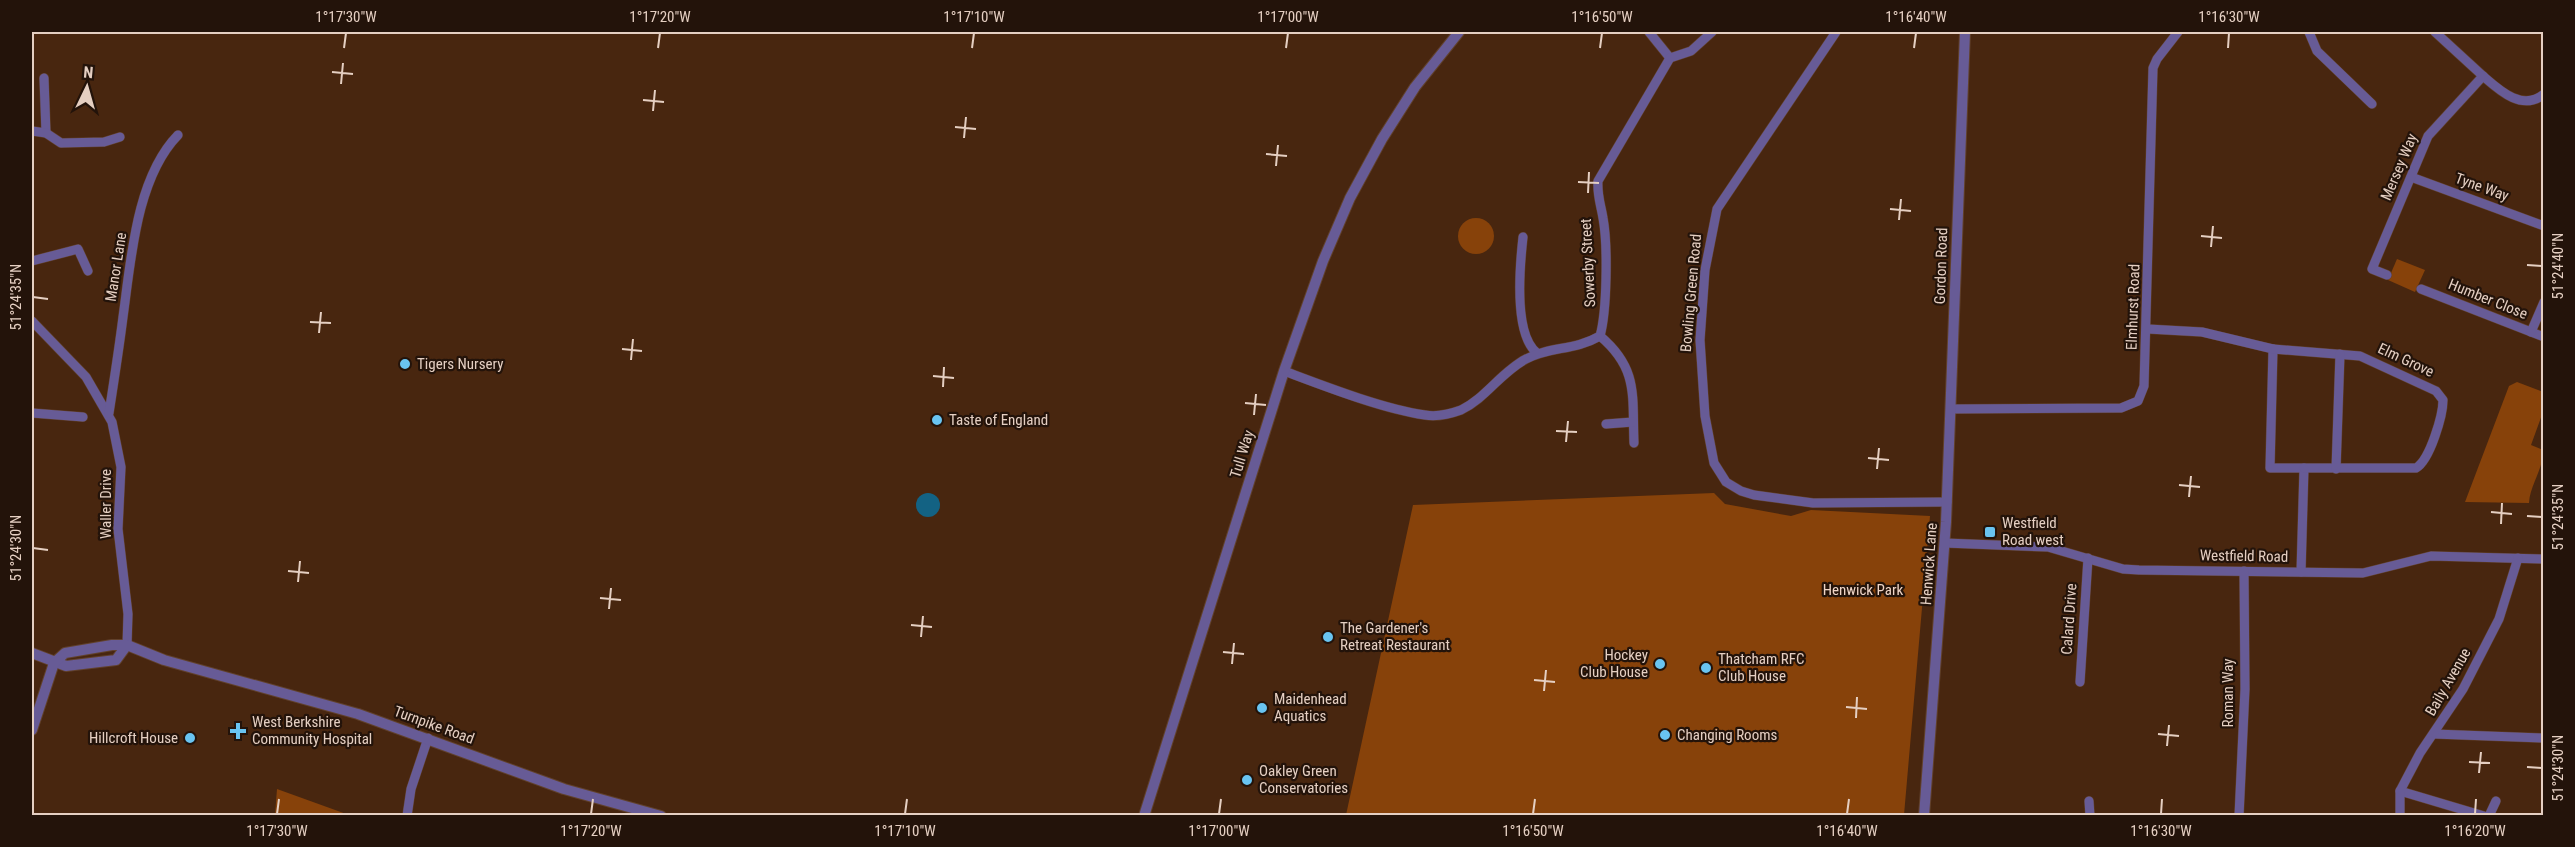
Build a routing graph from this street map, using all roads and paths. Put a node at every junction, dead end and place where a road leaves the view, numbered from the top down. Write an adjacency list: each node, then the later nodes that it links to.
1 (1459, 32): 40 (street, Tull Way)
2 (1649, 32): 9 (street)
3 (1712, 32): 9 (street)
4 (1836, 32): 50 (street, Bowling Green Road)
5 (1965, 32): 41 (street, Gordon Road)
6 (2178, 32): 33 (street, Elmhurst Road)
7 (2309, 32): 15 (street)
8 (2435, 32): 10 (street)
9 (1670, 58): 35 (street, Sowerby Street)
10 (2483, 76): 14 (street); 22 (street, Mersey Way)
11 (44, 78): 12 (street)
12 (45, 88): 13 (street); 17 (street)
13 (35, 89)
14 (2544, 94)
15 (2372, 104)
16 (32, 130): 17 (street)
17 (46, 133): 20 (street)
18 (178, 135): 43 (street, Manor Lane)
19 (120, 137): 20 (street)
20 (104, 142): 21 (street)
21 (106, 153)
22 (2410, 177): 23 (street, Tyne Way); 29 (street, Mersey Way)
23 (2544, 226)
24 (78, 237): 26 (street)
25 (1523, 237): 38 (street)
26 (78, 249): 27 (street); 28 (street)
27 (32, 261)
28 (88, 271)
29 (2387, 275)
30 (2421, 289): 34 (street, Humber Close)
31 (2544, 302): 34 (street)
32 (32, 324): 43 (street, Waller Drive)
33 (2148, 329): 37 (street, Elm Grove); 41 (street, Elmhurst Road)
34 (2530, 332): 36 (street, Humber Close)
35 (1600, 336): 38 (street); 45 (street)
36 (2544, 337)
37 (2273, 349): 39 (street, Elm Grove); 48 (street, Elm Grove)
38 (1537, 353): 40 (street)
39 (2340, 354): 49 (street); 49 (street, Elm Grove)
40 (1284, 371): 69 (street, Tull Way)
41 (1951, 409): 51 (street, Gordon Road)
42 (32, 413): 44 (street)
43 (109, 413): 58 (street, Waller Drive)
44 (83, 417)
45 (1633, 422): 46 (street); 47 (street)
46 (1606, 424)
47 (1634, 443)
48 (2304, 468): 49 (street, Elm Grove); 57 (street)
49 (2336, 469)
50 (1726, 482): 51 (street, Henwick Lane)
51 (1947, 502): 52 (street, Henwick Lane)
52 (1945, 543): 53 (street, Westfield Road); 72 (street, Henwick Lane)
53 (2088, 558): 56 (street, Westfield Road); 61 (street, Calard Drive)
54 (2518, 558): 55 (street, Westfield Road); 57 (street, Westfield Road); 63 (street, Baily Avenue)
55 (2544, 559)
56 (2244, 571): 57 (street, Westfield Road); 74 (street, Roman Way)
57 (2301, 572)
58 (127, 645): 60 (street); 64 (street, Turnpike Road)
59 (32, 653): 60 (street)
60 (54, 663): 62 (street)
61 (2080, 682)
62 (32, 730)
63 (2434, 734): 65 (street); 66 (street, Baily Avenue)
64 (428, 738): 70 (street); 71 (street, Turnpike Road)
65 (2544, 738)
66 (2400, 791): 75 (street); 76 (street)
67 (2089, 801): 73 (street)
68 (2496, 801): 77 (street)
69 (1145, 814)
70 (407, 816)
71 (660, 816)
72 (1924, 816)
73 (2090, 816)
74 (2239, 816)
75 (2400, 816)
76 (2484, 816)
77 (2489, 816)

